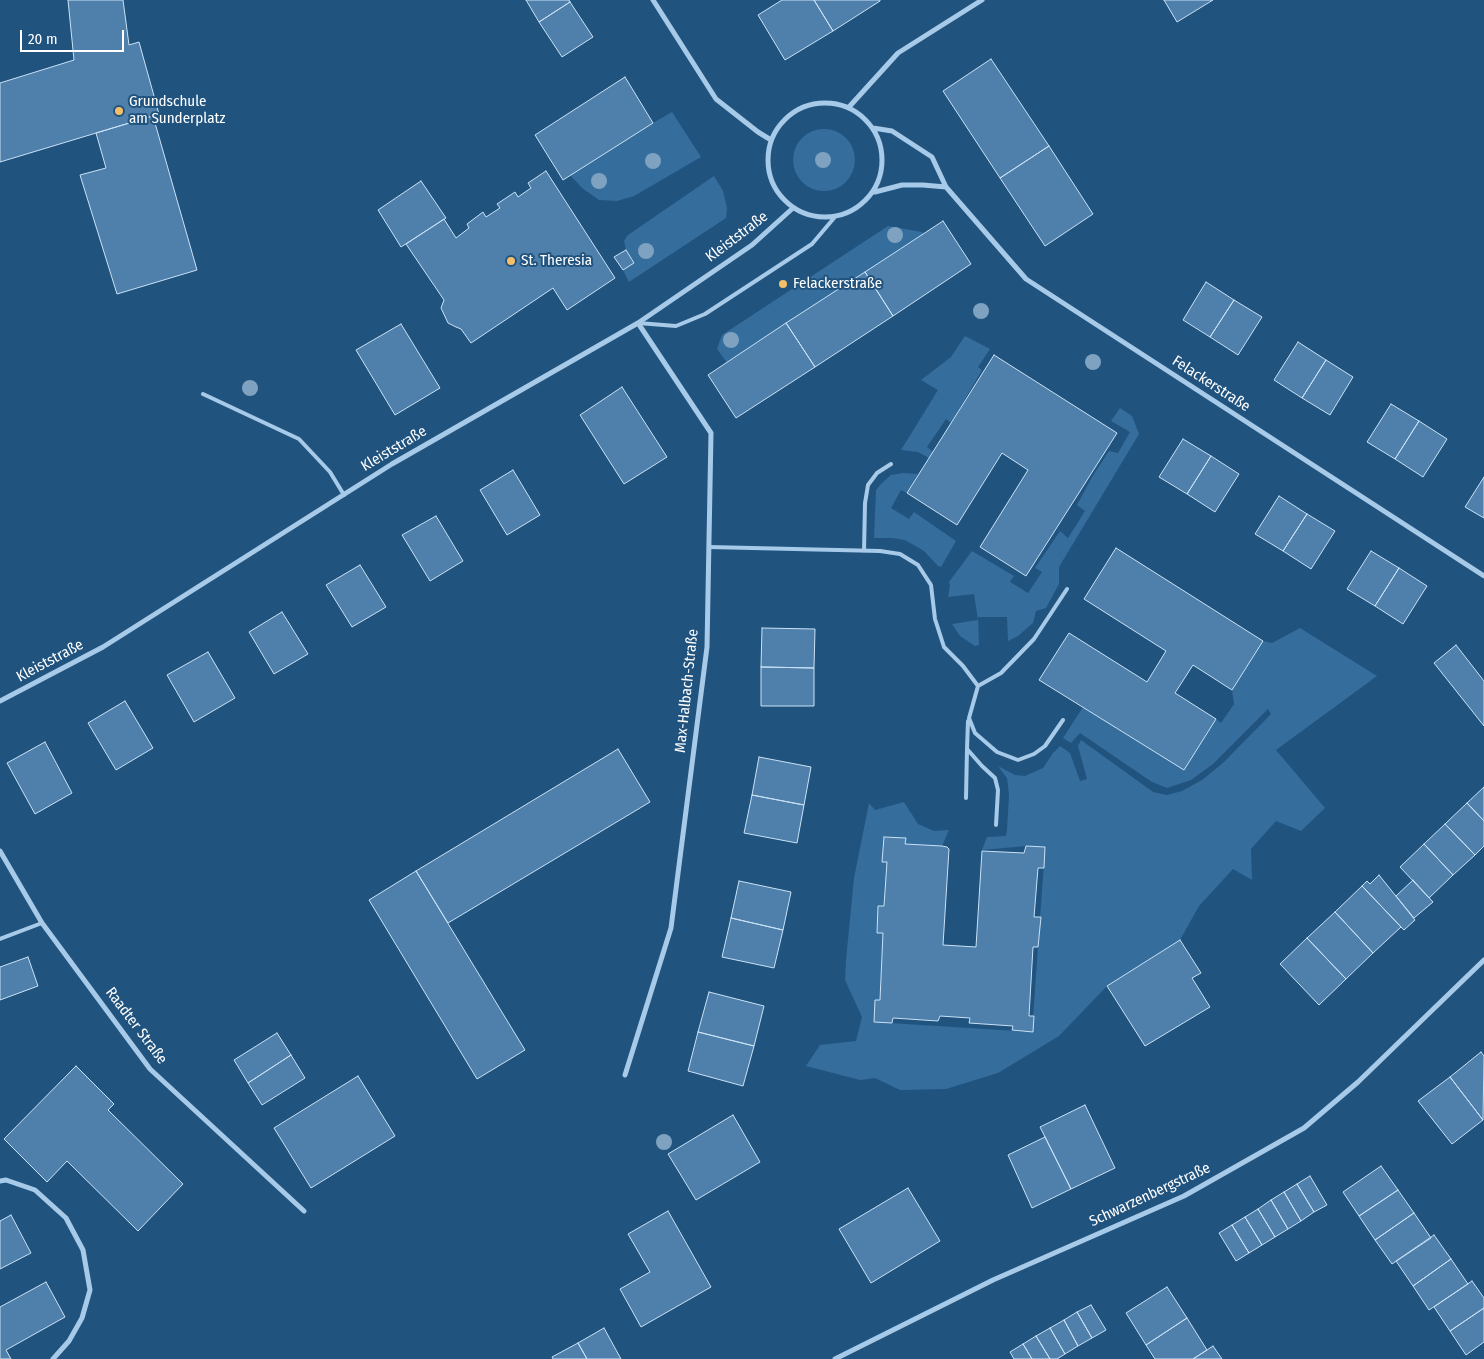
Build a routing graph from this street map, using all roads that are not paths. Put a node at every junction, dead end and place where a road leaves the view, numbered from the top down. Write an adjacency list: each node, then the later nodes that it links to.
1 (653, 0): 5 (street)
2 (982, 0): 3 (street)
3 (849, 107): 4 (street); 5 (street)
4 (873, 128): 6 (street, Felackerstraße); 7 (street)
5 (770, 140): 8 (street)
6 (946, 187): 7 (street); 16 (street, Felackerstraße)
7 (875, 192): 9 (street)
8 (794, 208): 9 (street); 10 (street, Kleiststraße)
9 (834, 218): 10 (lane)
10 (638, 323): 13 (street, Kleiststraße); 14 (street, Max-Halbach-Straße)
11 (203, 394): 13 (lane)
12 (891, 464): 15 (lane)
13 (344, 495): 19 (street, Kleiststraße)
14 (709, 547): 15 (lane); 29 (street, Max-Halbach-Straße)
15 (864, 551): 18 (lane)
16 (1484, 576)
17 (1067, 589): 18 (lane)
18 (978, 686): 20 (lane)
19 (0, 701)
20 (968, 718): 21 (lane); 22 (lane)
21 (1063, 720)
22 (967, 748): 23 (lane); 24 (lane)
23 (966, 798)
24 (996, 825)
25 (0, 851): 26 (street, Raadter Straße)
26 (42, 923): 27 (lane); 31 (street, Raadter Straße)
27 (0, 939)
28 (1484, 960): 33 (street, Schwarzenbergstraße)
29 (625, 1075)
30 (0, 1181): 32 (street)
31 (304, 1211)
32 (53, 1359)
33 (835, 1359)

